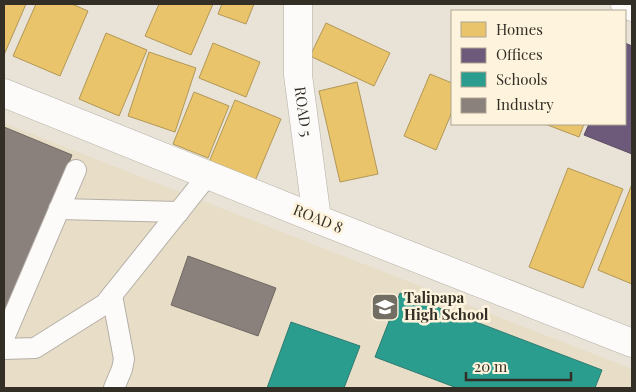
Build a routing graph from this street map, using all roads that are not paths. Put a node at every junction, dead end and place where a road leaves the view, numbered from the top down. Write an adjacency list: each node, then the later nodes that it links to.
1 (298, 4): 9 (street, ROAD 5)
2 (625, 4): 3 (street)
3 (632, 7)
4 (4, 94): 6 (street, ROAD 8)
5 (76, 170): 7 (lane)
6 (208, 175): 8 (lane); 9 (street, ROAD 8)
7 (59, 209): 8 (lane); 11 (lane)
8 (179, 212): 10 (lane)
9 (316, 218): 12 (street, ROAD 8)
10 (112, 295): 13 (lane); 14 (lane)
11 (4, 338)
12 (632, 343)
13 (4, 349)
14 (114, 388)

